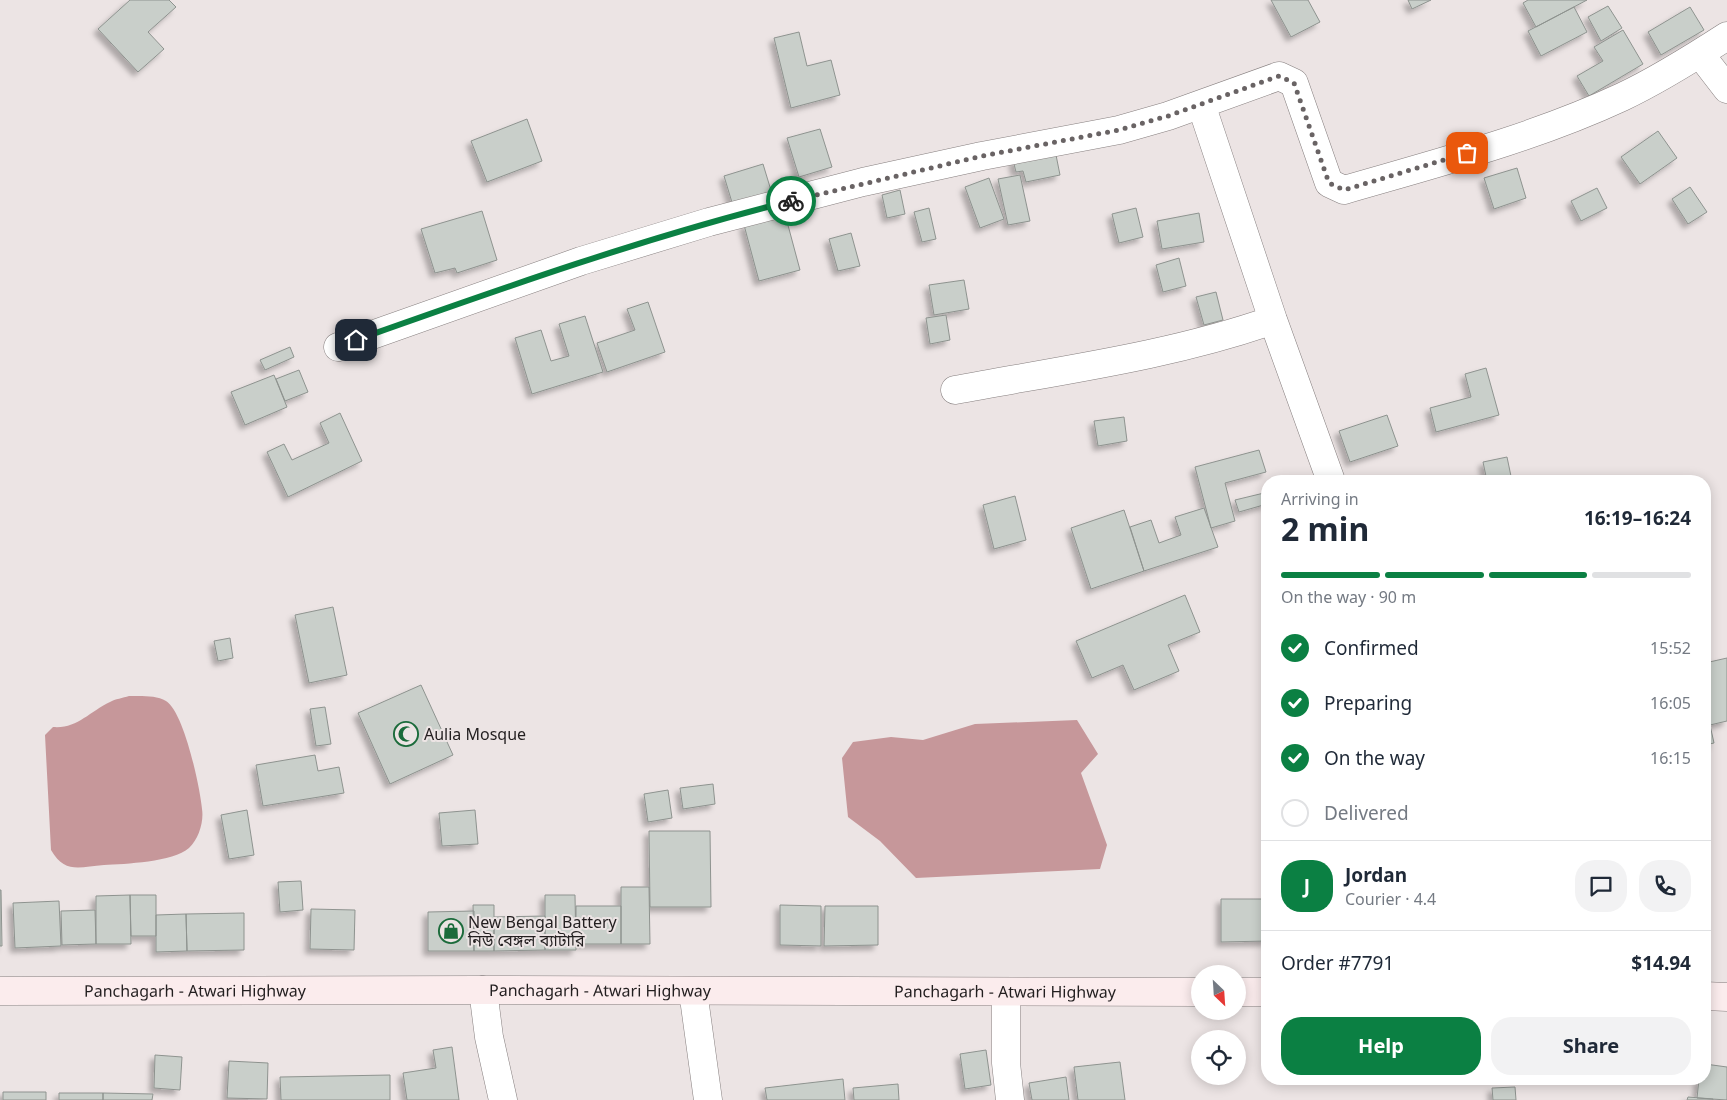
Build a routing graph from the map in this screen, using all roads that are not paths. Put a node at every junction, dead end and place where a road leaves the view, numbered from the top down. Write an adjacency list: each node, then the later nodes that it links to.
1 (1727, 36): 2 (street)
2 (1700, 54): 3 (street); 4 (street)
3 (1727, 89)
4 (1201, 104): 5 (street); 6 (street)
5 (1273, 320): 7 (street); 8 (street)
6 (338, 347)
7 (955, 390)
8 (1329, 475)
9 (483, 990): 10 (main road, Panchagarh - Atwari Highway); 11 (main road, Panchagarh - Atwari Highway); 18 (street)
10 (0, 991)
11 (693, 991): 12 (main road, Panchagarh - Atwari Highway); 19 (street)
12 (1006, 992): 13 (main road, Panchagarh - Atwari Highway); 20 (street)
13 (1191, 992)
14 (1246, 992): 15 (main road)
15 (1261, 992)
16 (1711, 996): 17 (main road)
17 (1727, 997)
18 (503, 1100)
19 (708, 1100)
20 (1010, 1100)

